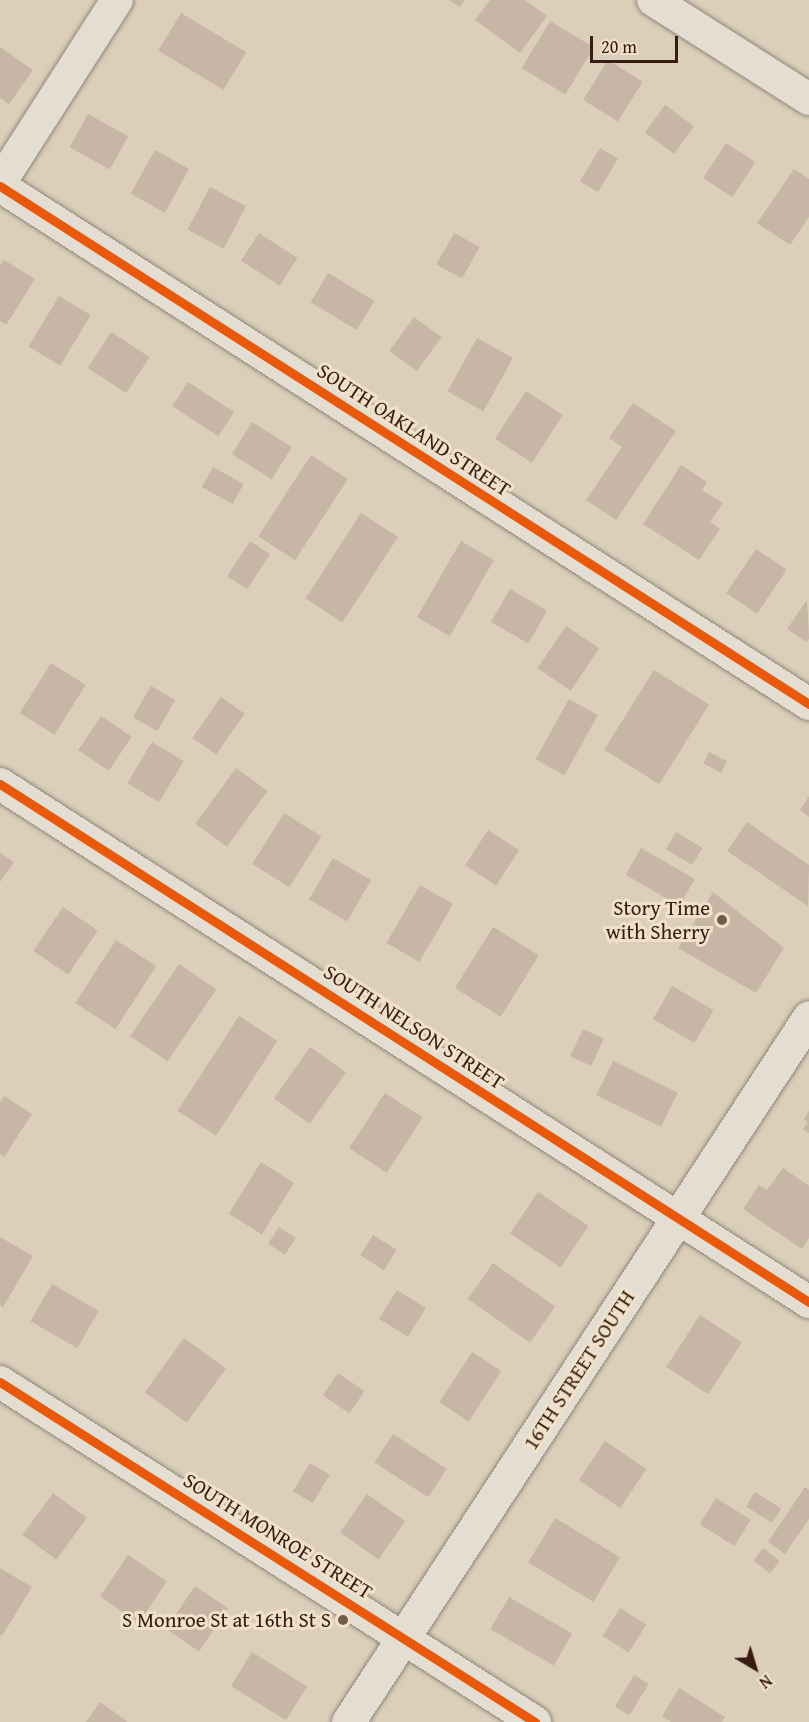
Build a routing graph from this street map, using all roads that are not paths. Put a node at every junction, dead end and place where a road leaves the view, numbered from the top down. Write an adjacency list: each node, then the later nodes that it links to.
1 (117, 0): 4 (street)
2 (653, 0): 3 (street)
3 (809, 99)
4 (0, 184): 5 (street, SOUTH OAKLAND STREET)
5 (809, 704)
6 (0, 784): 8 (street, SOUTH NELSON STREET)
7 (809, 1017): 8 (street, 16TH STREET SOUTH)
8 (678, 1217): 9 (street, SOUTH NELSON STREET); 11 (street, 16TH STREET SOUTH)
9 (809, 1302)
10 (3, 1391): 11 (street, SOUTH MONROE STREET)
11 (404, 1637): 12 (street, 16TH STREET SOUTH); 13 (street, SOUTH MONROE STREET)
12 (348, 1722)
13 (535, 1722)

